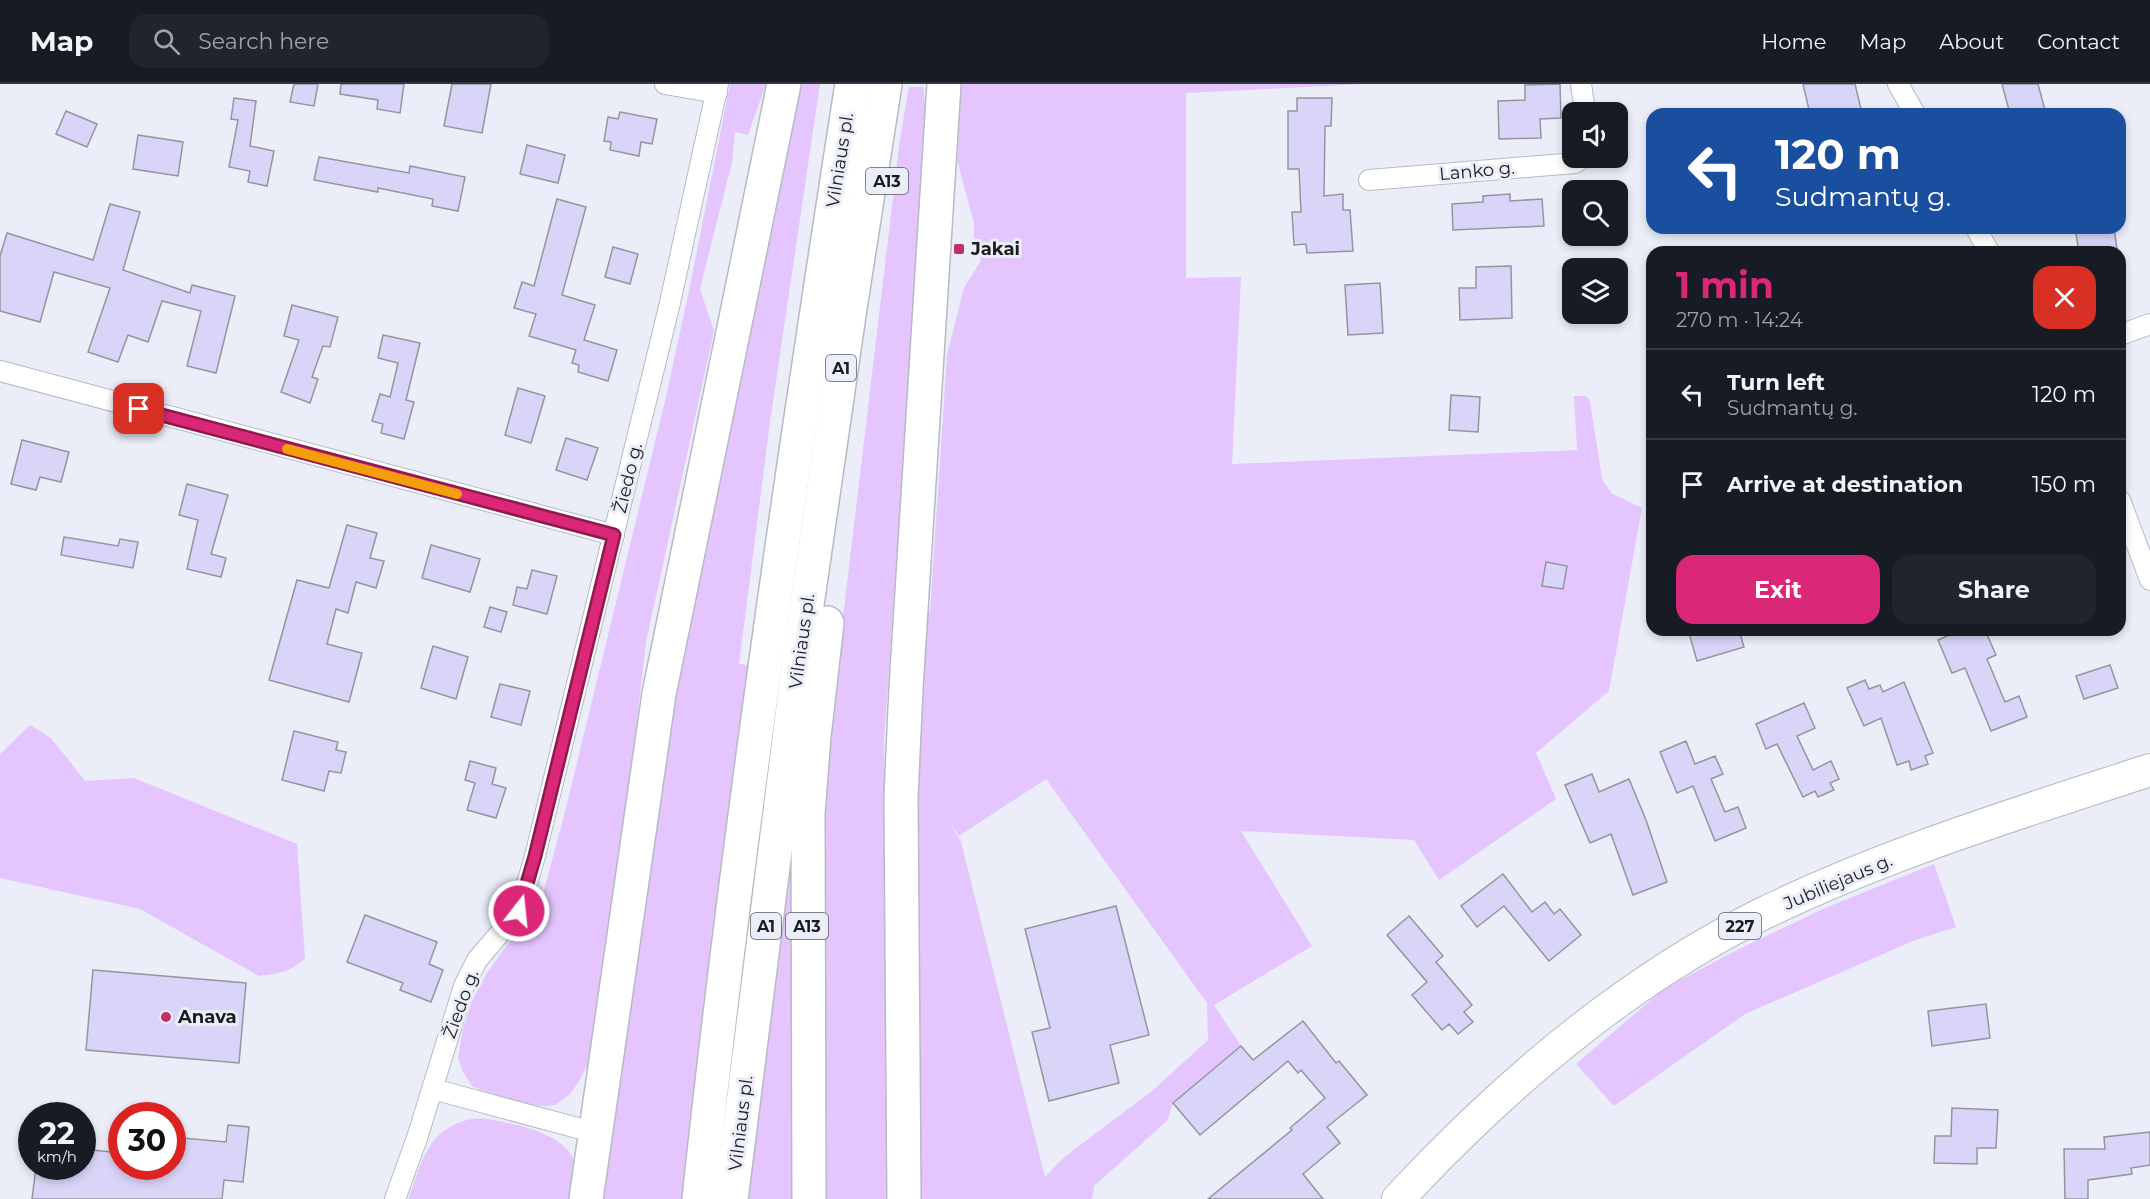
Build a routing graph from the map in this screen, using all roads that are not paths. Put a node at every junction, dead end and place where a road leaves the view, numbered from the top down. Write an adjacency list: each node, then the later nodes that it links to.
1 (665, 84): 9 (street)
2 (784, 84): 24 (highway)
3 (852, 84): 22 (highway, Vilniaus pl. / A1)
4 (885, 84): 20 (highway, Vilniaus pl. / A1)
5 (896, 84): 20 (highway, A13)
6 (944, 84): 31 (highway)
7 (1581, 84): 10 (street)
8 (1898, 84): 11 (street)
9 (718, 89): 18 (street, Žiedo g.)
10 (1584, 102)
11 (1912, 108)
12 (1562, 164): 13 (street, Lanko g.)
13 (1369, 180)
14 (2150, 324): 15 (street)
15 (2126, 333)
16 (0, 371): 18 (street)
17 (2126, 516): 19 (street)
18 (614, 535): 23 (street, Žiedo g.)
19 (2150, 580)
20 (812, 653): 29 (highway, Vilniaus pl. / A1); 30 (highway, A13)
21 (2150, 770): 32 (main road, Jubiliejaus g. / 227)
22 (714, 1056): 27 (highway); 28 (highway, Vilniaus pl. / A1)
23 (433, 1089): 24 (street); 25 (street, Žiedo g.)
24 (596, 1133): 26 (highway)
25 (395, 1199)
26 (586, 1199)
27 (689, 1199)
28 (699, 1199)
29 (731, 1199)
30 (809, 1199)
31 (904, 1199)
32 (1398, 1199)

